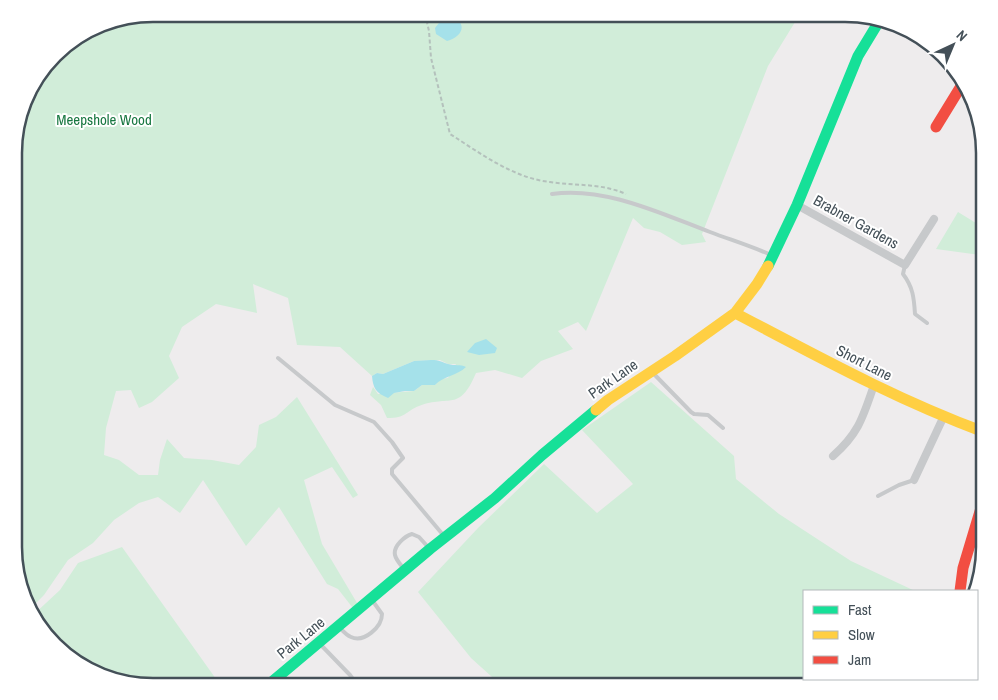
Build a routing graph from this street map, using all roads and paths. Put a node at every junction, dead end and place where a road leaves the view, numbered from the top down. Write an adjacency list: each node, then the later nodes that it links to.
1 (427, 23): 6 (path)
2 (876, 27): 7 (street, Park Lane)
3 (959, 90): 4 (street)
4 (936, 127)
5 (552, 194): 9 (lane)
6 (629, 195)
7 (798, 205): 9 (street, Park Lane); 10 (street, Brabner Gardens)
8 (934, 219): 10 (street, Brabner Gardens)
9 (774, 256): 11 (street, Park Lane)
10 (905, 265): 12 (lane)
11 (735, 313): 14 (street, Park Lane); 15 (street, Short Lane)
12 (927, 322)
13 (278, 358): 23 (lane)
14 (651, 371): 17 (lane); 23 (street, Park Lane)
15 (874, 385): 16 (street, Short Lane); 19 (street)
16 (943, 418): 18 (street, Short Lane); 20 (street)
17 (723, 428)
18 (975, 429)
19 (834, 456)
20 (914, 480): 21 (lane)
21 (878, 496)
22 (975, 528): 26 (street)
23 (446, 538): 24 (street, Park Lane)
24 (430, 549): 25 (street, Park Lane); 25 (lane)
25 (405, 570): 27 (street, Park Lane)
26 (960, 590)
27 (371, 599): 28 (street, Park Lane); 28 (lane)
28 (338, 626): 29 (street, Park Lane)
29 (319, 642): 30 (street, Park Lane); 31 (lane)
30 (277, 677)
31 (352, 677)

